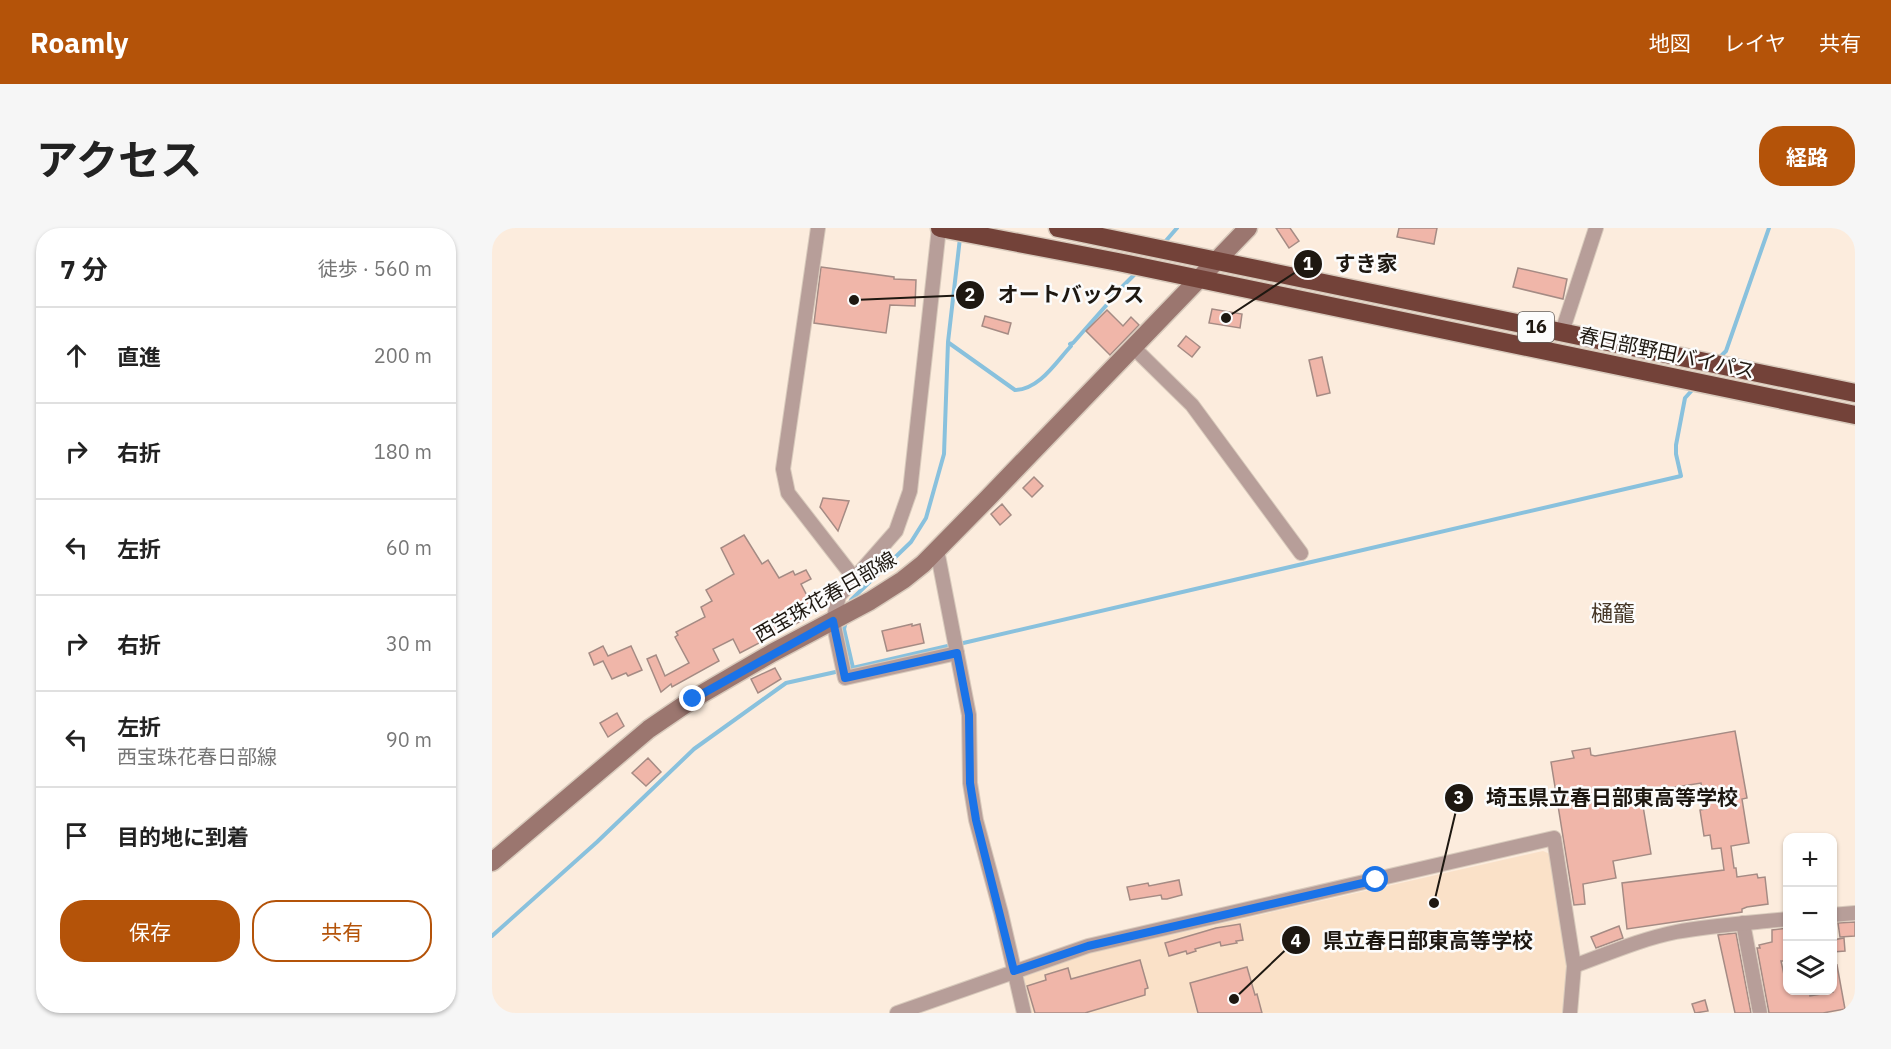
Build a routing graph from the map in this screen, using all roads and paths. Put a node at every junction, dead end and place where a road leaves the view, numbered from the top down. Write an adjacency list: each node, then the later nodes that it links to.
1 (818, 228): 14 (street)
2 (940, 228): 7 (highway, 春日部野田バイパス / 16); 14 (street)
3 (1058, 228): 6 (highway, 春日部野田バイパス / 16)
4 (1248, 228): 6 (main road, 西宝珠花春日部線)
5 (1596, 228): 8 (street)
6 (1217, 261): 7 (main road, 西宝珠花春日部線); 8 (highway, 春日部野田バイパス / 16)
7 (1200, 279): 9 (main road, 西宝珠花春日部線); 11 (highway, 春日部野田バイパス / 16)
8 (1562, 332): 10 (highway, 春日部野田バイパス / 16)
9 (1134, 348): 12 (main road, 西宝珠花春日部線); 13 (street)
10 (1855, 393)
11 (1855, 415)
12 (937, 550): 15 (main road, 西宝珠花春日部線); 16 (street)
13 (1301, 553)
14 (854, 578): 15 (street)
15 (836, 619): 16 (street); 17 (main road, 西宝珠花春日部線)
16 (957, 653): 23 (street)
17 (492, 862)
18 (1855, 913): 19 (street)
19 (1837, 915)
20 (1783, 919): 21 (street)
21 (1743, 923): 22 (street); 27 (street)
22 (1574, 966): 23 (street); 26 (street)
23 (1014, 971): 24 (street); 25 (street)
24 (897, 1013)
25 (1024, 1013)
26 (1570, 1013)
27 (1760, 1013)

